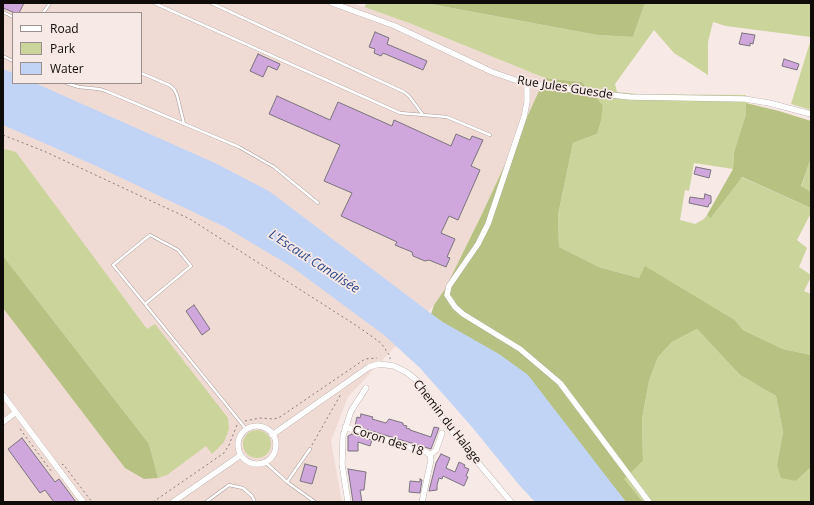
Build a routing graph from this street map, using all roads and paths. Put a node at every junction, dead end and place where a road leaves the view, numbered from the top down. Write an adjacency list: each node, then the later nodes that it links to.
1 (50, 3): 5 (lane)
2 (154, 3): 10 (lane)
3 (211, 3): 10 (lane)
4 (332, 3): 7 (street, Rue Jules Guesde)
5 (44, 12)
6 (142, 73): 11 (lane)
7 (527, 83): 9 (street, Rue Jules Guesde); 42 (street)
8 (69, 84): 11 (lane)
9 (811, 114)
10 (422, 115): 13 (lane)
11 (184, 124): 14 (lane)
12 (3, 135): 17 (path)
13 (490, 135)
14 (318, 203)
15 (144, 304): 15 (lane); 23 (lane)
16 (379, 358): 23 (path)
17 (390, 365): 18 (street); 41 (street, Chemin du Halage)
18 (344, 384): 27 (street); 28 (path)
19 (366, 388): 24 (street)
20 (3, 395): 21 (street)
21 (16, 412): 22 (street); 33 (street)
22 (3, 422)
23 (241, 422): 25 (lane); 34 (path)
24 (345, 427): 30 (street, Coron des 18); 39 (street)
25 (246, 429): 27 (street); 29 (street)
26 (442, 433): 30 (street)
27 (272, 435): 31 (street)
28 (310, 449): 32 (lane)
29 (241, 455): 31 (street); 35 (street)
30 (430, 455): 40 (street)
31 (265, 462): 32 (lane)
32 (286, 482): 38 (lane)
33 (83, 502)
34 (154, 502)
35 (173, 502)
36 (206, 502): 37 (lane)
37 (255, 502)
38 (315, 502)
39 (348, 502)
40 (422, 502)
41 (511, 502)
42 (649, 502)

